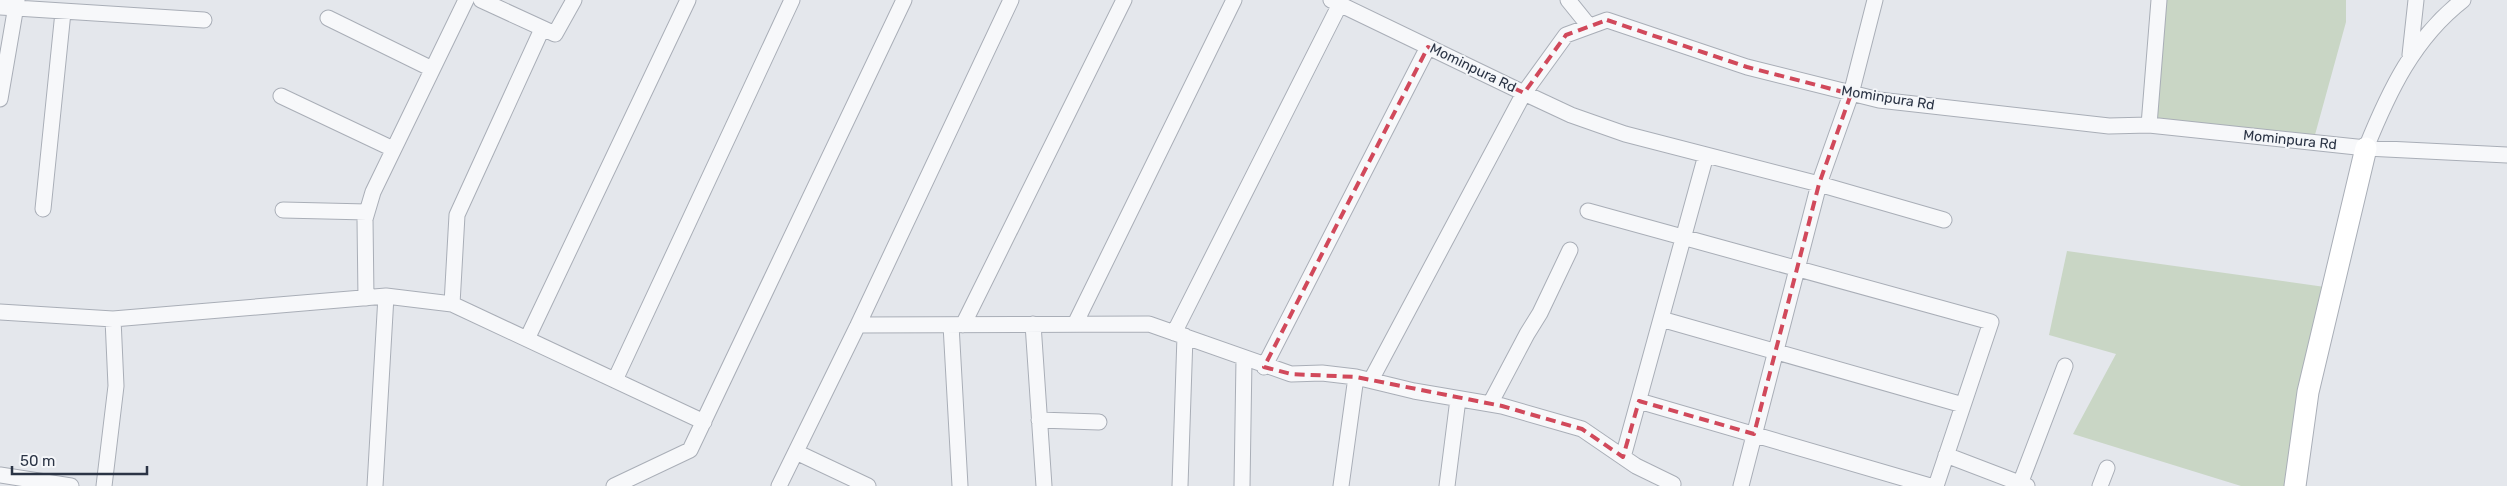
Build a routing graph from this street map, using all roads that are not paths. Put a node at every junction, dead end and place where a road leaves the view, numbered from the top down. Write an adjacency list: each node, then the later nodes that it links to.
1 (466, 0): 25 (street)
2 (481, 0): 22 (street)
3 (574, 0): 22 (street)
4 (688, 0): 55 (street)
5 (792, 0): 61 (street)
6 (904, 0): 68 (street)
7 (1011, 0): 52 (street)
8 (1124, 0): 53 (street)
9 (1234, 0): 51 (street)
10 (1568, 0): 21 (street)
11 (1875, 0): 27 (street)
12 (2159, 0): 30 (street)
13 (2416, 0): 24 (street)
14 (2463, 0): 24 (street)
15 (1336, 2): 23 (street, Mominpura Rd); 54 (street)
16 (16, 5): 17 (street); 18 (street); 29 (street)
17 (0, 7)
18 (63, 12): 20 (street); 36 (street)
19 (328, 18): 25 (street)
20 (204, 20)
21 (1589, 26): 26 (street, Mominpura Rd); 27 (street, Mominpura Rd)
22 (542, 29): 46 (street)
23 (1428, 47): 26 (street, Mominpura Rd); 59 (street)
24 (2410, 56): 31 (street)
25 (432, 69): 32 (street)
26 (1524, 93): 33 (street); 62 (street)
27 (1851, 94): 30 (street, Mominpura Rd); 35 (street)
28 (281, 96): 32 (street)
29 (0, 99)
30 (2149, 125): 31 (street, Mominpura Rd)
31 (2366, 148): 34 (street, Mominpura Rd); 95 (street)
32 (393, 149): 39 (street)
33 (1706, 155): 35 (street); 41 (street)
34 (2507, 155)
35 (1819, 184): 40 (street); 43 (street)
36 (43, 209)
37 (283, 210): 39 (street)
38 (1588, 211): 41 (street)
39 (368, 212): 45 (street)
40 (1944, 220)
41 (1683, 239): 43 (street); 49 (street)
42 (1570, 250): 65 (street)
43 (1797, 268): 56 (street); 66 (street)
44 (386, 296): 45 (street); 46 (street); 81 (street)
45 (366, 298): 48 (street)
46 (452, 304): 55 (street)
47 (0, 312): 48 (street)
48 (113, 319): 80 (street)
49 (1661, 319): 56 (street); 64 (street)
50 (1033, 324): 51 (street); 53 (street); 67 (street)
51 (1075, 324): 54 (street)
52 (858, 325): 53 (street); 71 (street)
53 (957, 325): 85 (street)
54 (1179, 334): 57 (street); 87 (street)
55 (526, 339): 61 (street)
56 (1776, 350): 66 (street); 70 (street)
57 (1244, 359): 59 (street); 88 (street)
58 (2065, 366): 77 (street)
59 (1264, 367): 60 (street)
60 (1356, 377): 62 (street); 89 (street)
61 (615, 380): 68 (street)
62 (1371, 380): 63 (street)
63 (1458, 399): 65 (street); 90 (street)
64 (1638, 401): 70 (street); 73 (street)
65 (1490, 404): 73 (street)
66 (1963, 405): 72 (street)
67 (1039, 420): 69 (street); 86 (street)
68 (704, 422): 82 (street)
69 (1099, 422)
70 (1754, 434): 91 (street); 92 (street)
71 (796, 452): 83 (street); 84 (street)
72 (1946, 456): 77 (street); 93 (street)
73 (1623, 457): 78 (street)
74 (2107, 468): 94 (street)
75 (0, 475): 76 (street)
76 (23, 482): 79 (street)
77 (2016, 484)
78 (1676, 485)
79 (71, 486)
80 (104, 486)
81 (375, 486)
82 (614, 486)
83 (779, 486)
84 (868, 486)
85 (960, 486)
86 (1044, 486)
87 (1180, 486)
88 (1242, 486)
89 (1341, 486)
90 (1447, 486)
91 (1741, 486)
92 (1930, 486)
93 (1936, 486)
94 (2100, 486)
95 (2295, 486)

